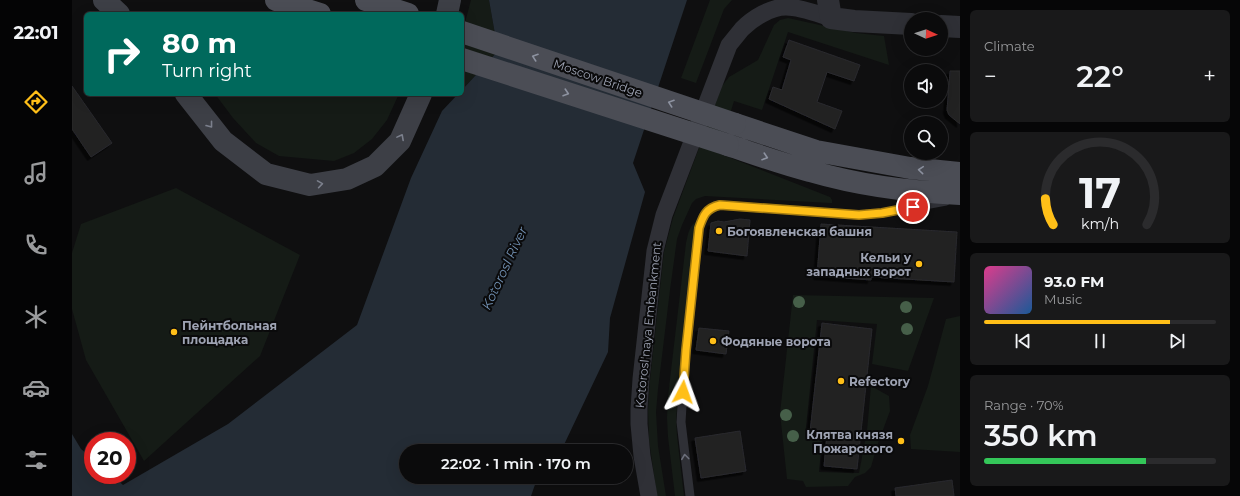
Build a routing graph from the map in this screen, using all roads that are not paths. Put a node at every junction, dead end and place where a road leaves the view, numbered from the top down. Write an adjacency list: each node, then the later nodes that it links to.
1 (104, 0): 6 (main road)
2 (276, 0): 7 (main road)
3 (366, 0): 8 (main road)
4 (450, 0): 9 (main road)
5 (830, 9): 10 (street); 20 (street, Kotorosl'naya Embankment)
6 (117, 12)
7 (314, 12)
8 (403, 12)
9 (447, 12)
10 (904, 24)
11 (948, 26): 12 (street)
12 (960, 27)
13 (464, 33): 17 (main road, Moscow Bridge, one-way to 13, bridge)
14 (464, 60): 18 (main road, Moscow Bridge, one-way to 18, bridge)
15 (188, 96): 16 (main road, one-way to 16)
16 (420, 96)
17 (960, 173)
18 (960, 194)
19 (960, 199): 21 (lane, one-way to 19)
20 (649, 496)
21 (690, 496)

